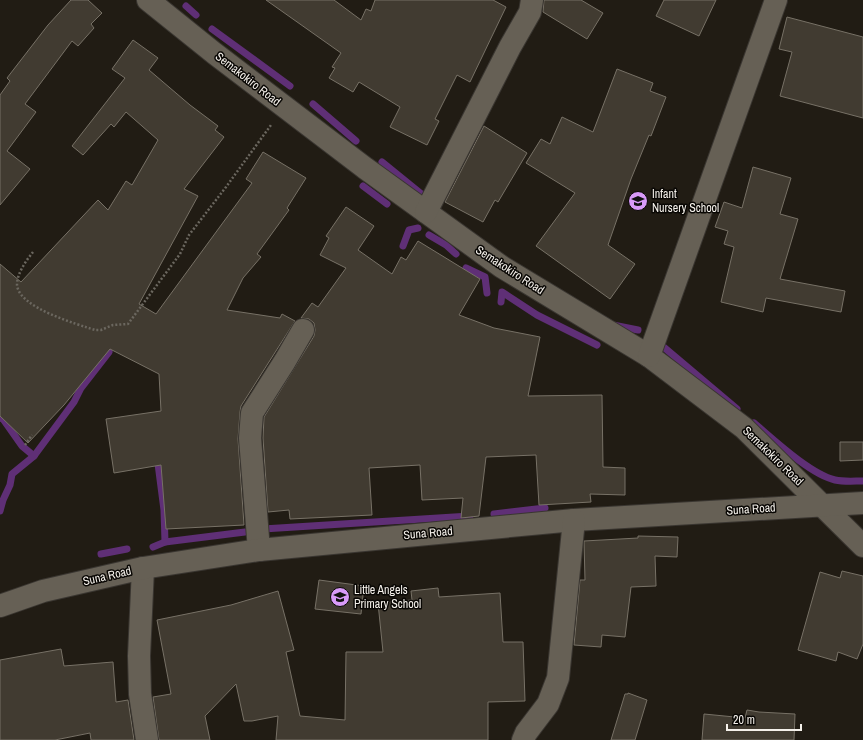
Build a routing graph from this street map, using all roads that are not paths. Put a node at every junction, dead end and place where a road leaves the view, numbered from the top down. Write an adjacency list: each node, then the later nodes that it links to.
1 (148, 0): 4 (street, Semakokiro Road)
2 (532, 0): 4 (street)
3 (776, 0): 6 (street)
4 (426, 212): 6 (street, Semakokiro Road)
5 (303, 330): 11 (street)
6 (649, 356): 8 (street, Semakokiro Road)
7 (863, 503): 8 (street, Suna Road)
8 (822, 504): 9 (street, Suna Road); 10 (street, Semakokiro Road)
9 (574, 520): 11 (street, Suna Road); 15 (street)
10 (863, 546)
11 (259, 550): 12 (street, Suna Road)
12 (143, 568): 13 (street, Suna Road); 14 (street)
13 (0, 606)
14 (147, 740)
15 (523, 740)

